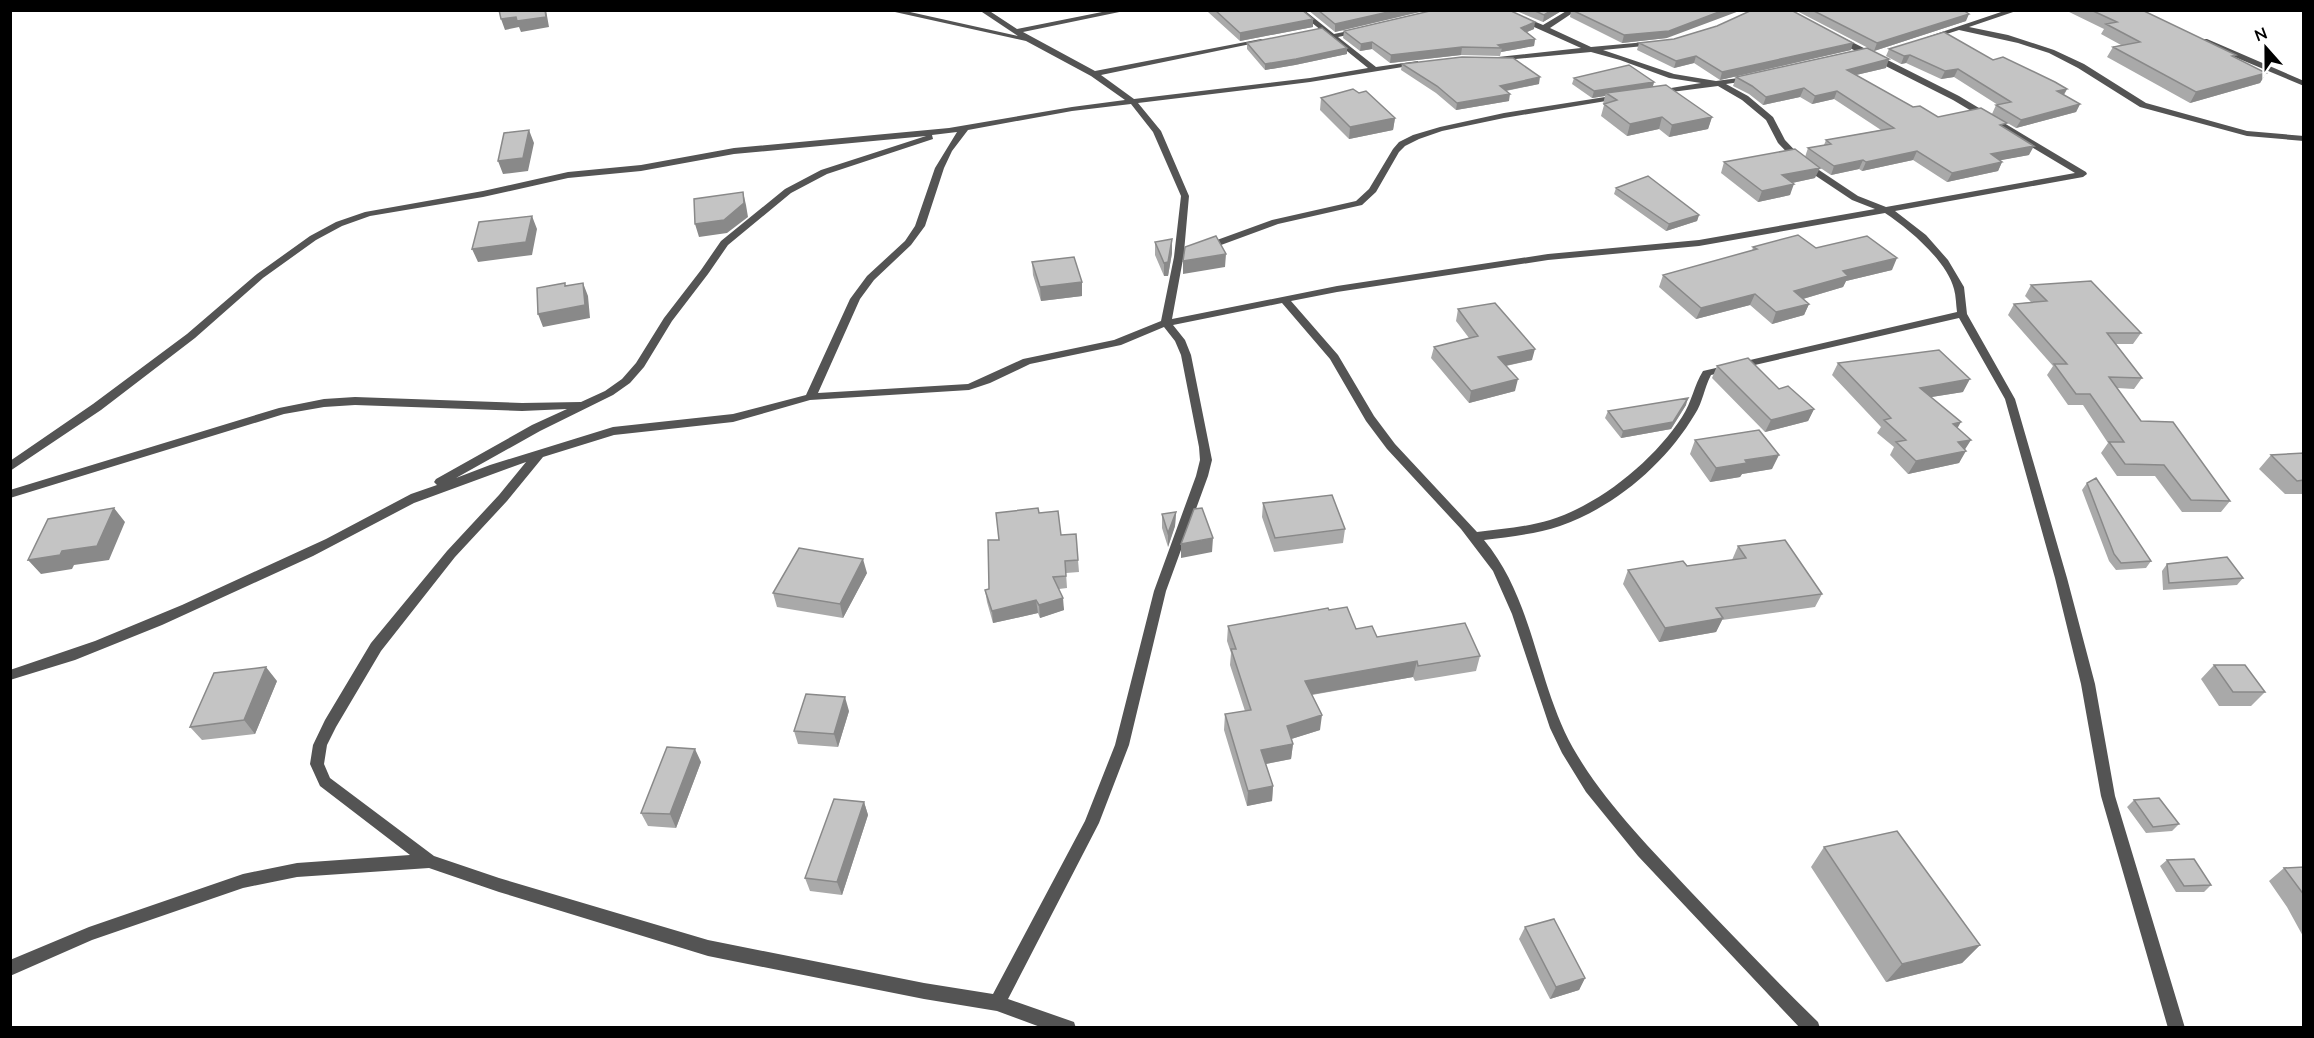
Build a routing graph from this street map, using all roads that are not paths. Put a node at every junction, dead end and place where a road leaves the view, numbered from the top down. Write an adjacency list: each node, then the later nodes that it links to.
1 (889, 10): 19 (street)
2 (982, 10): 12 (street)
3 (1126, 10): 12 (street)
4 (1299, 10): 10 (street)
5 (1499, 10): 8 (street)
6 (1574, 10): 8 (street)
7 (2016, 10): 9 (street)
8 (1544, 28): 21 (street)
9 (1958, 28): 16 (street); 38 (street)
10 (1325, 29): 13 (street); 14 (street)
11 (1365, 29): 14 (street)
12 (1017, 31): 19 (street)
13 (1313, 31)
14 (1334, 36): 28 (street)
15 (1833, 36): 22 (street)
16 (1926, 39)
17 (2200, 39): 32 (street)
18 (1267, 40): 29 (street)
19 (1033, 42): 29 (street)
20 (1668, 42): 21 (street)
21 (1589, 49): 26 (street); 31 (street)
22 (1864, 52): 24 (street); 25 (street)
23 (1883, 53): 25 (street)
24 (1846, 56)
25 (1873, 56): 41 (street)
26 (1484, 59)
27 (1419, 63): 28 (street)
28 (1374, 69): 35 (street)
29 (1094, 74): 35 (street)
30 (1765, 75): 31 (street)
31 (1720, 84): 33 (street); 41 (street)
32 (2304, 84)
33 (1651, 93)
34 (1627, 96): 42 (street)
35 (1133, 102): 36 (street); 42 (street)
36 (966, 128): 37 (street); 46 (street)
37 (949, 131): 47 (street); 49 (street)
38 (2293, 139): 39 (street); 40 (street)
39 (2304, 140)
40 (2304, 146)
41 (1886, 209): 43 (street); 44 (street)
42 (1179, 257): 45 (street)
43 (1284, 299): 45 (street); 52 (street)
44 (1962, 314): 52 (street); 59 (street)
45 (1166, 323): 46 (street); 56 (street)
46 (810, 397): 48 (street)
47 (584, 405): 50 (street); 51 (street)
48 (540, 453): 51 (street); 54 (street)
49 (10, 467)
50 (10, 494)
51 (410, 500): 53 (street)
52 (1474, 537): 58 (street)
53 (10, 675)
54 (429, 861): 55 (street); 56 (street)
55 (10, 968)
56 (997, 1003): 57 (street)
57 (1068, 1028)
58 (1812, 1028)
59 (2177, 1028)

